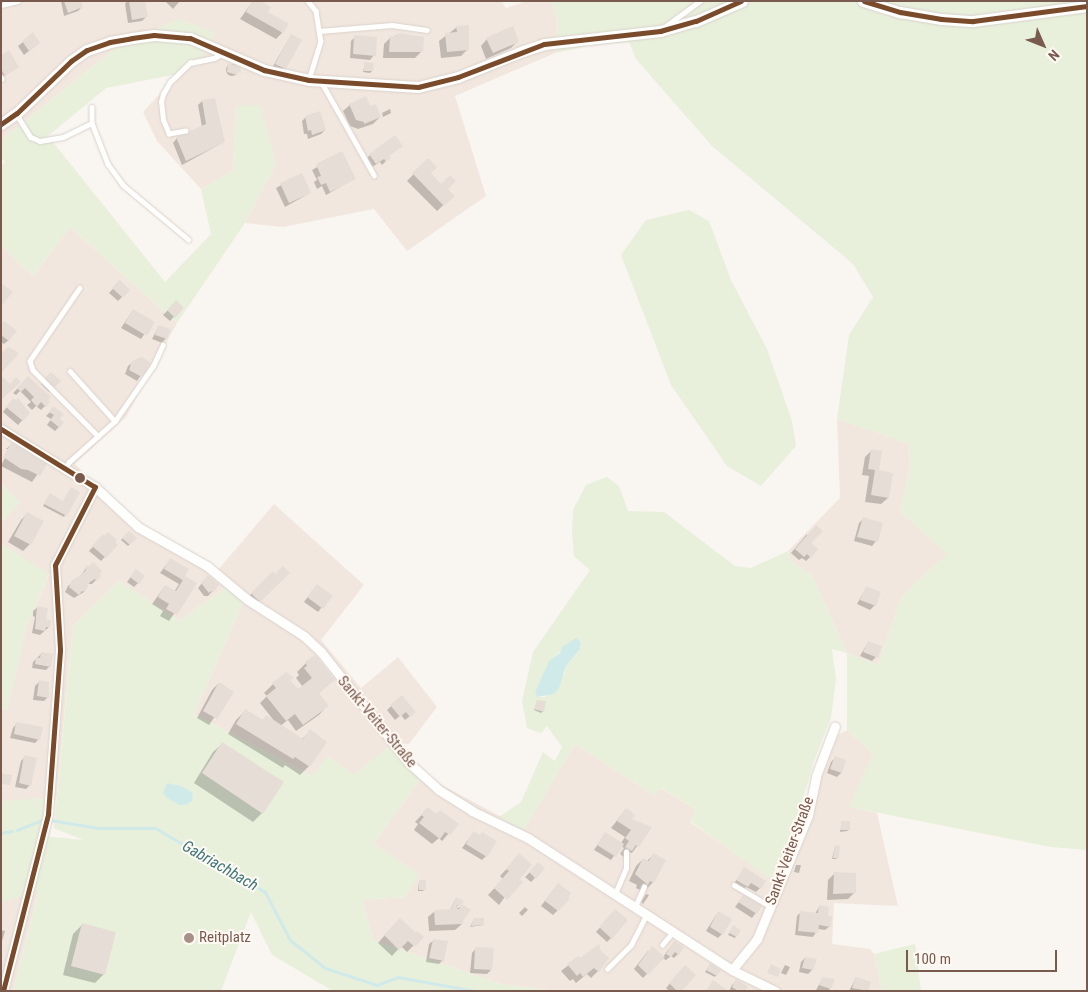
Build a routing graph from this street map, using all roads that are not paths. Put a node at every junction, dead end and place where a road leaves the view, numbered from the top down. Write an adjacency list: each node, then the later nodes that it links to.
1 (18, 1): 6 (lane)
2 (308, 1): 9 (lane)
3 (700, 1): 10 (lane)
4 (742, 1): 10 (street)
5 (863, 1): 7 (street)
6 (1, 5)
7 (1087, 6)
8 (427, 30): 9 (lane)
9 (319, 31): 12 (lane)
10 (660, 31): 12 (street)
11 (225, 52): 12 (street); 14 (street); 17 (lane)
12 (315, 81): 18 (lane)
13 (92, 107): 15 (lane)
14 (17, 114): 15 (lane); 16 (street)
15 (92, 123): 19 (lane)
16 (1, 124)
17 (186, 131)
18 (374, 175)
19 (188, 239)
20 (80, 288): 25 (lane)
21 (163, 345): 23 (lane)
22 (70, 371): 23 (lane)
23 (115, 421): 25 (lane)
24 (1, 429): 26 (street, Sankt-Veiter-Straße)
25 (98, 436): 26 (lane)
26 (65, 468): 27 (street, Sankt-Veiter-Straße)
27 (95, 487): 32 (street, Sankt-Veiter-Straße); 40 (street)
28 (836, 726): 33 (street, Sankt-Veiter-Straße)
29 (626, 852): 32 (lane)
30 (734, 885): 33 (lane)
31 (644, 886): 34 (lane)
32 (615, 894): 34 (street, Sankt-Veiter-Straße)
33 (770, 906): 39 (street, Sankt-Veiter-Straße)
34 (635, 907): 35 (street, Sankt-Veiter-Straße)
35 (647, 914): 36 (street, Sankt-Veiter-Straße); 38 (lane)
36 (674, 931): 37 (lane); 39 (street, Sankt-Veiter-Straße)
37 (662, 945)
38 (607, 969)
39 (732, 970): 41 (street, Sankt-Veiter-Straße)
40 (3, 991)
41 (774, 991)

